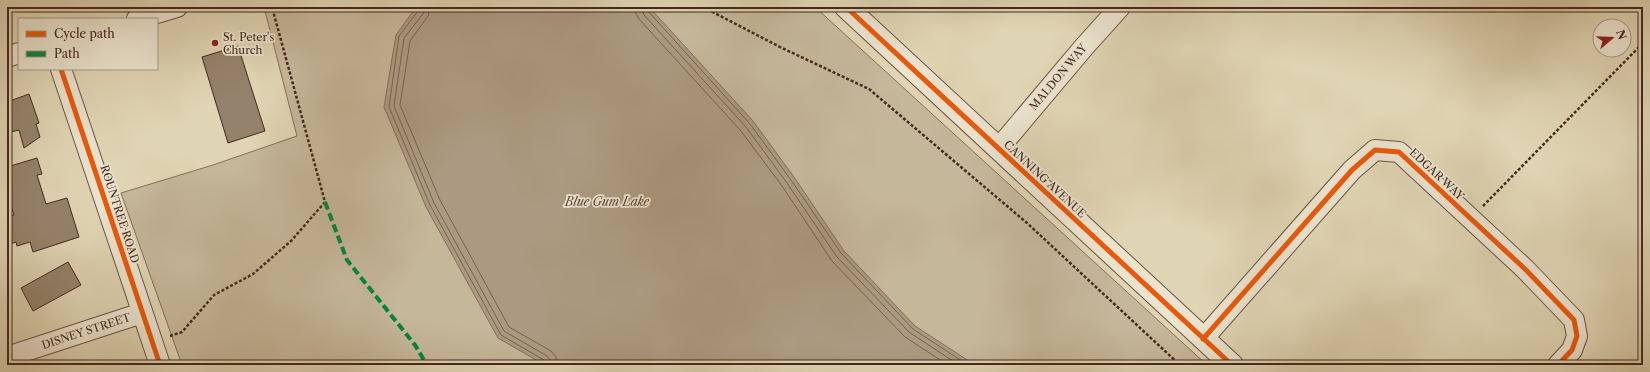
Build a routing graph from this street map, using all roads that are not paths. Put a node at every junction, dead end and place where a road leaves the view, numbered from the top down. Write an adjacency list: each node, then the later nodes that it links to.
1 (177, 7): 4 (street)
2 (846, 7): 8 (street, CANNING AVENUE)
3 (1120, 7): 8 (street, MALDON WAY)
4 (140, 18)
5 (18, 53): 6 (street)
6 (7, 57)
7 (60, 70): 9 (street, ROUNTREE ROAD)
8 (998, 149): 10 (street, CANNING AVENUE)
9 (142, 313): 11 (street, DISNEY STREET); 12 (street, ROUNTREE ROAD)
10 (1203, 339): 13 (street, CANNING AVENUE); 14 (street, EDGAR WAY)
11 (7, 357)
12 (160, 365)
13 (1232, 365)
14 (1558, 365)

